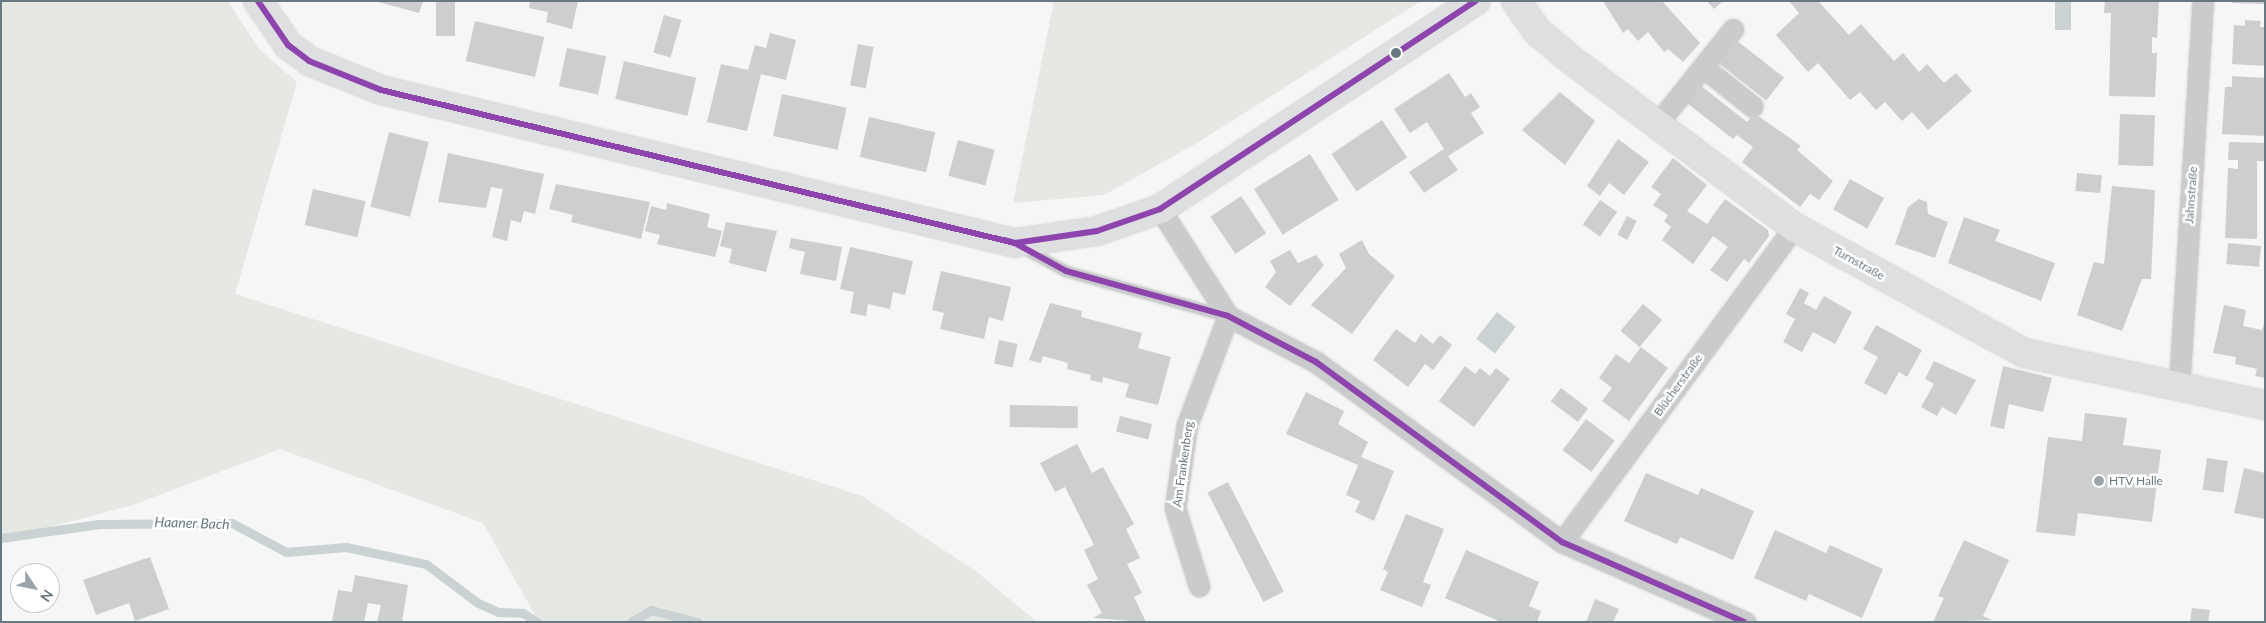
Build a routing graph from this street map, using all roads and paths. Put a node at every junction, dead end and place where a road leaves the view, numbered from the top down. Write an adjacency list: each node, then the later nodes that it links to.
1 (258, 1): 11 (main road)
2 (1476, 1): 9 (main road)
3 (1516, 1): 8 (main road, Turnstraße)
4 (2203, 1): 13 (street, Jahnstraße)
5 (1733, 29): 6 (street)
6 (1702, 68): 7 (street); 8 (street)
7 (1752, 106)
8 (1658, 123): 10 (main road, Turnstraße)
9 (1160, 209): 11 (main road); 12 (street)
10 (1794, 227): 13 (main road, Turnstraße); 15 (street, Blücherstraße)
11 (1015, 243): 12 (lane)
12 (1228, 316): 15 (street); 16 (street, Am Frankenberg)
13 (2179, 389): 14 (main road, Turnstraße)
14 (2265, 405)
15 (1562, 542): 17 (street)
16 (1199, 586)
17 (1745, 622)

